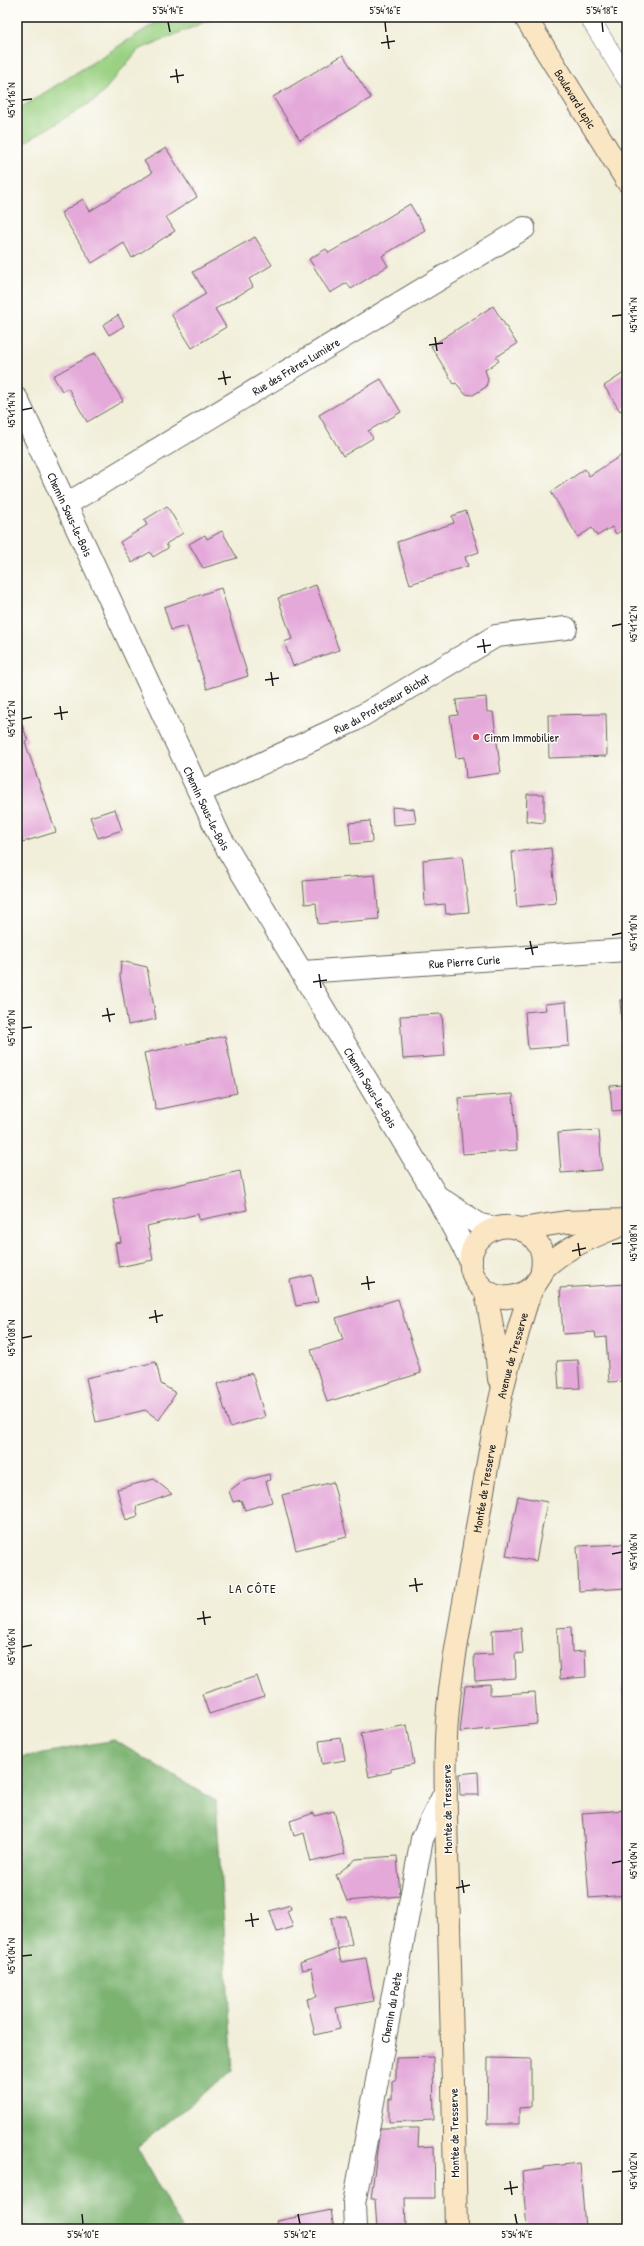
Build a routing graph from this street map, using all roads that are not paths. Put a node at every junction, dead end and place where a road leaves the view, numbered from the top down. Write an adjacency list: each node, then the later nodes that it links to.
1 (525, 17): 4 (street, Boulevard Lepic)
2 (589, 17): 3 (lane)
3 (627, 79)
4 (627, 181)
5 (524, 228): 7 (street, Rue des Frères Lumière)
6 (17, 399): 7 (street, Chemin Sous-le-Bois)
7 (67, 504): 9 (street, Chemin Sous-le-Bois)
8 (566, 628): 9 (street, Rue du Professeur Bichat)
9 (200, 792): 11 (street, Chemin Sous-le-Bois)
10 (627, 950): 11 (street, Rue Pierre Curie)
11 (303, 972): 12 (street, Chemin Sous-le-Bois)
12 (437, 1197): 15 (street, Chemin Sous-le-Bois); 17 (street, Chemin Sous-le-Bois)
13 (627, 1220): 16 (street)
14 (627, 1223): 18 (street, Avenue de Tresserve)
15 (496, 1228): 16 (street); 17 (street)
16 (521, 1229): 18 (street, Avenue de Tresserve)
17 (471, 1261): 19 (street, Avenue de Tresserve)
18 (538, 1279): 19 (street, Avenue de Tresserve); 20 (street, Avenue de Tresserve)
19 (486, 1292): 20 (street, Avenue de Tresserve)
20 (501, 1394): 21 (street, Montée de Tresserve)
21 (446, 1790): 22 (street, Chemin du Poète); 23 (street, Montée de Tresserve)
22 (355, 2229)
23 (456, 2229)

